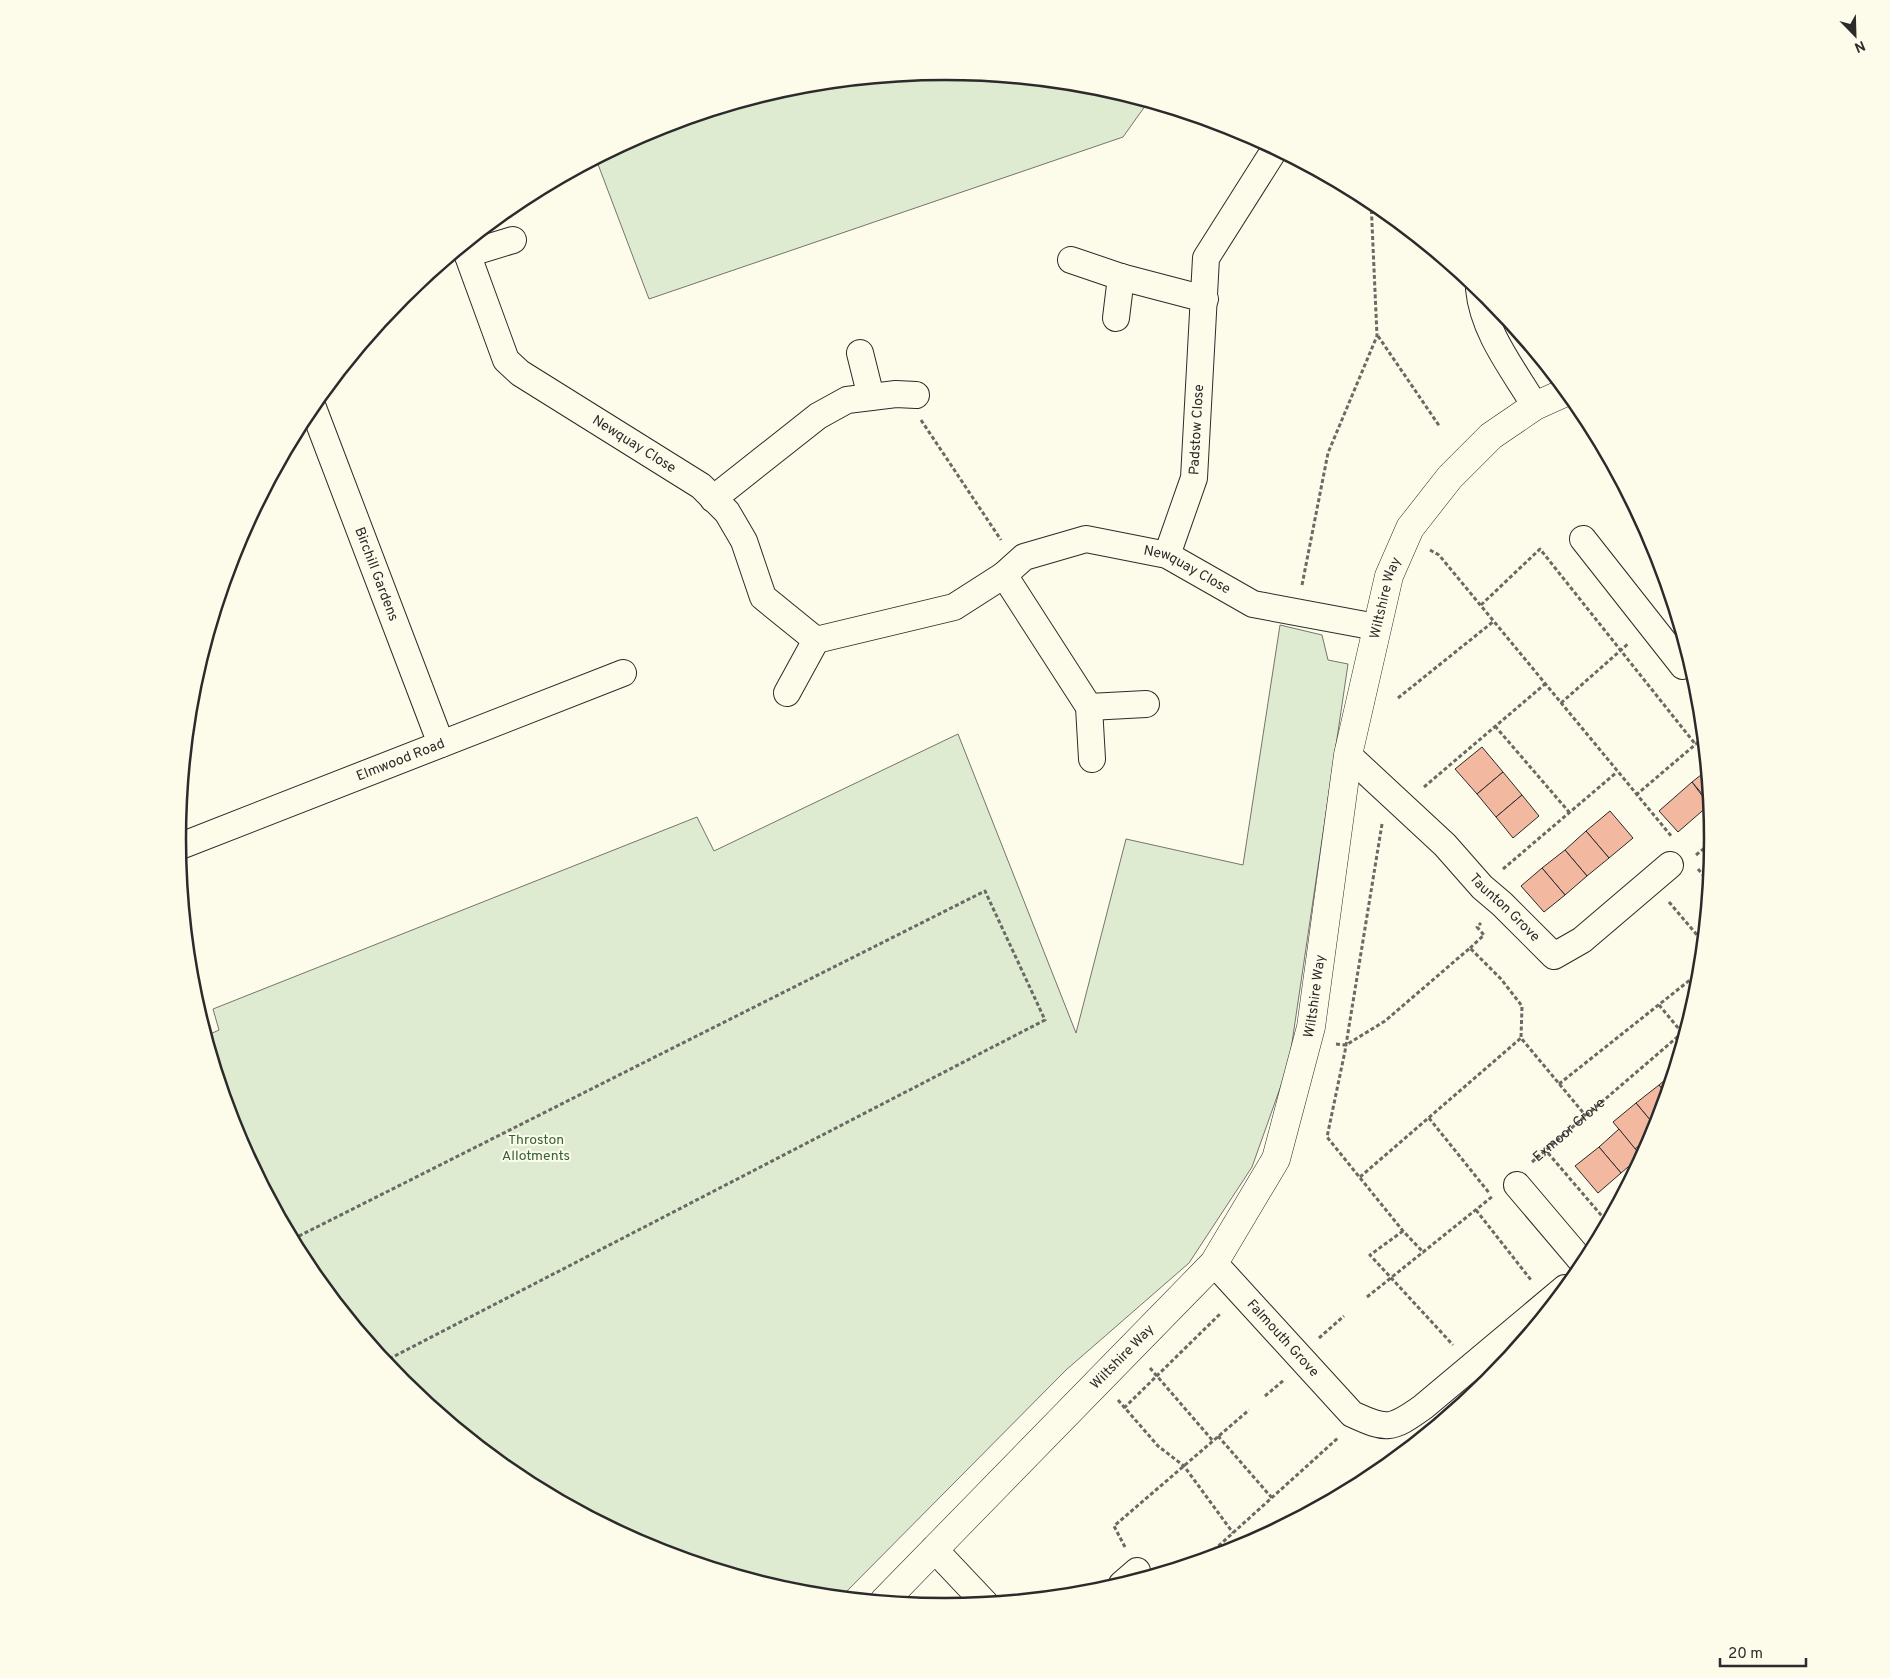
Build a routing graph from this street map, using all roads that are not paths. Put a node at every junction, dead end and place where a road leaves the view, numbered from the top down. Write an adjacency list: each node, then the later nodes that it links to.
1 (1272, 154): 7 (street, Padstow Close)
2 (513, 240): 4 (street)
3 (466, 250): 16 (street, Newquay Close)
4 (467, 250)
5 (1072, 260): 6 (street)
6 (1121, 277): 7 (street); 9 (street)
7 (1205, 299): 18 (street, Padstow Close)
8 (1480, 300): 14 (street)
9 (1116, 318)
10 (860, 353): 13 (street)
11 (910, 395): 13 (street)
12 (1560, 395): 14 (street, Wiltshire Way)
13 (872, 397): 16 (street)
14 (1535, 406): 20 (street, Wiltshire Way)
15 (315, 415): 27 (street, Birchill Gardens)
16 (713, 499): 21 (street, Newquay Close)
17 (1583, 539): 22 (street)
18 (1167, 555): 19 (street, Newquay Close); 20 (street, Newquay Close)
19 (1010, 569): 21 (street, Newquay Close); 26 (street)
20 (1376, 626): 28 (street, Wiltshire Way)
21 (816, 640): 24 (street)
22 (1681, 658)
23 (623, 673): 27 (street, Elmwood Road)
24 (787, 693)
25 (1146, 704): 26 (street)
26 (1089, 707): 29 (street)
27 (441, 744): 30 (street, Elmwood Road)
28 (1348, 755): 31 (street, Taunton Grove); 34 (street, Wiltshire Way)
29 (1092, 759)
30 (186, 844)
31 (1685, 863)
32 (1515, 1180): 33 (street)
33 (1578, 1257)
34 (1214, 1263): 35 (street, Falmouth Grove); 36 (street, Wiltshire Way)
35 (1541, 1308)
36 (934, 1549): 37 (street, Wiltshire Way); 38 (street)
37 (889, 1596)
38 (979, 1597)

